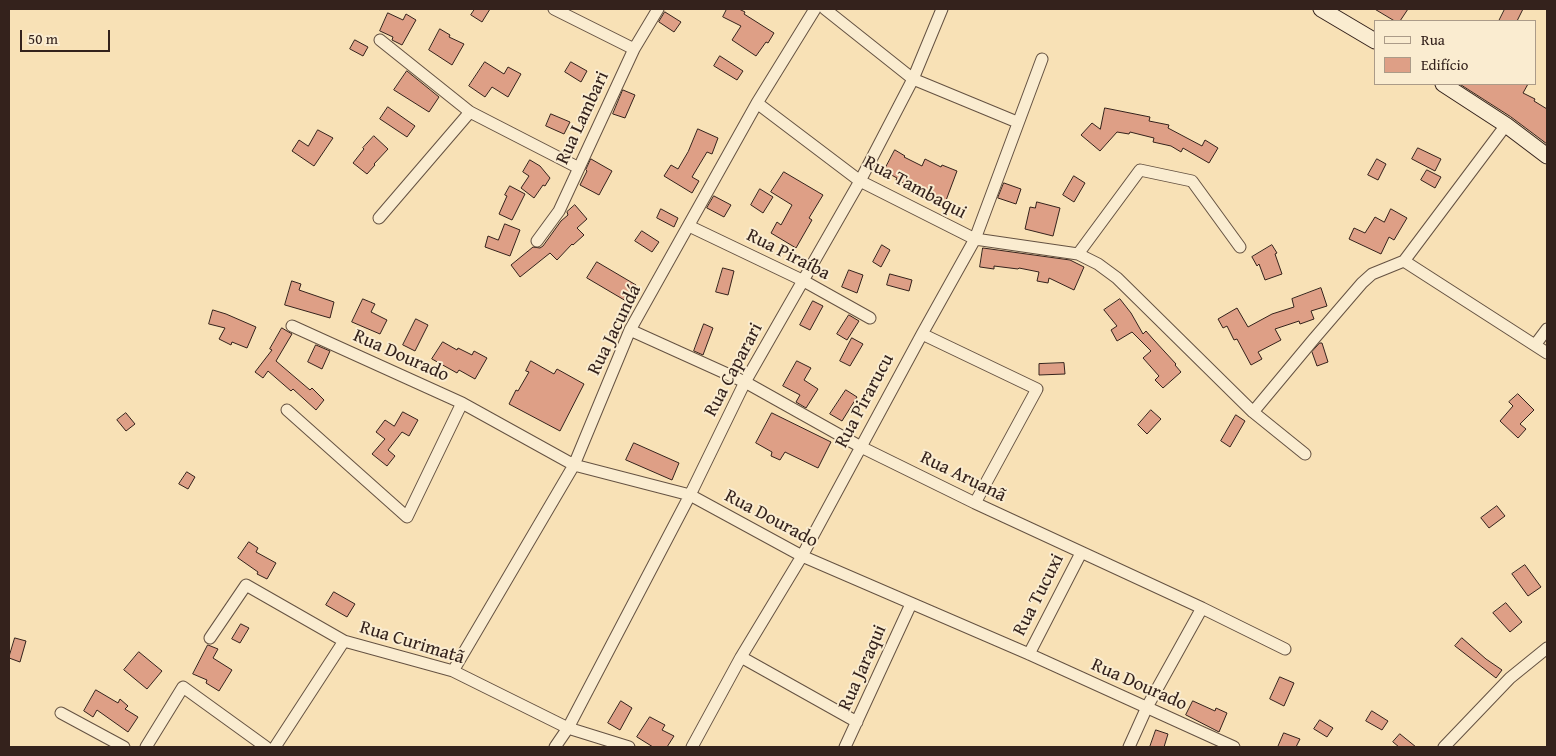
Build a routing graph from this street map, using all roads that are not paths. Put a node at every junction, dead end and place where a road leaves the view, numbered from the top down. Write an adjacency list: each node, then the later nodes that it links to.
1 (554, 9): 9 (street)
2 (658, 9): 9 (street, Rua Lambari)
3 (815, 9): 13 (street, Rua Jacundá)
4 (825, 9): 11 (street)
5 (942, 9): 11 (street, Rua Caparari)
6 (1321, 9): 8 (street)
7 (380, 40): 14 (street)
8 (1374, 40)
9 (634, 49): 18 (street, Rua Lambari)
10 (1042, 59): 15 (street, Rua Pirarucu)
11 (913, 79): 15 (street); 19 (street, Rua Caparari)
12 (1445, 85): 16 (street)
13 (757, 103): 19 (street, Rua Tambaqui); 21 (street, Rua Jacundá)
14 (470, 112): 18 (street); 20 (street)
15 (1017, 122): 22 (street, Rua Pirarucu)
16 (1506, 125): 17 (street); 26 (street)
17 (1547, 156)
18 (579, 168): 23 (street, Rua Lambari)
19 (860, 181): 22 (street, Rua Tambaqui); 27 (street, Rua Caparari)
20 (379, 218)
21 (690, 226): 27 (street, Rua Piraíba); 31 (street, Rua Jacundá)
22 (975, 240): 25 (street, Rua Tambaqui); 32 (street, Rua Pirarucu)
23 (536, 241)
24 (1240, 247): 25 (street)
25 (1078, 254): 38 (street, Rua Tambaqui)
26 (1404, 260): 33 (street); 38 (street)
27 (802, 280): 28 (street, Rua Piraíba); 35 (street, Rua Caparari)
28 (870, 318)
29 (292, 326): 36 (street, Rua Dourado)
30 (1547, 329): 33 (street)
31 (630, 330): 35 (street, Rua Aruanã); 41 (street, Rua Jacundá)
32 (922, 334): 39 (street, Rua Pirarucu); 43 (street)
33 (1535, 345): 34 (street)
34 (1547, 353)
35 (745, 382): 39 (street, Rua Aruanã); 42 (street, Rua Caparari)
36 (462, 403): 37 (street); 41 (street, Rua Dourado)
37 (287, 410)
38 (1253, 412): 40 (street, Rua Tambaqui)
39 (861, 447): 43 (street, Rua Aruanã); 45 (street, Rua Pirarucu)
40 (1306, 454)
41 (574, 464): 42 (street, Rua Dourado); 54 (street, Rua Jacundá)
42 (690, 495): 45 (street, Rua Dourado); 58 (street, Rua Caparari)
43 (975, 502): 44 (street, Rua Aruanã)
44 (1081, 553): 47 (street, Rua Aruanã); 52 (street, Rua Tucuxi)
45 (802, 556): 46 (street, Rua Dourado); 53 (street, Rua Pirarucu)
46 (912, 604): 52 (street, Rua Dourado); 57 (street, Rua Jaraqui)
47 (1202, 608): 51 (street, Rua Aruanã); 55 (street)
48 (210, 638): 49 (street, Rua Curimatã)
49 (344, 641): 54 (street, Rua Curimatã); 62 (street)
50 (1547, 648): 69 (street)
51 (1285, 649)
52 (1029, 654): 55 (street, Rua Dourado)
53 (741, 657): 57 (street); 65 (street, Rua Pirarucu)
54 (453, 671): 58 (street, Rua Curimatã)
55 (1147, 707): 67 (street); 68 (street, Rua Dourado)
56 (61, 713): 59 (street)
57 (858, 722): 66 (street, Rua Jaraqui)
58 (568, 728): 63 (street, Rua Caparari); 64 (street, Rua Curimatã)
59 (124, 747)
60 (146, 747): 61 (street)
61 (266, 747)
62 (275, 747)
63 (556, 747)
64 (629, 747)
65 (692, 747)
66 (845, 747)
67 (1129, 747)
68 (1234, 747)
69 (1444, 747)

